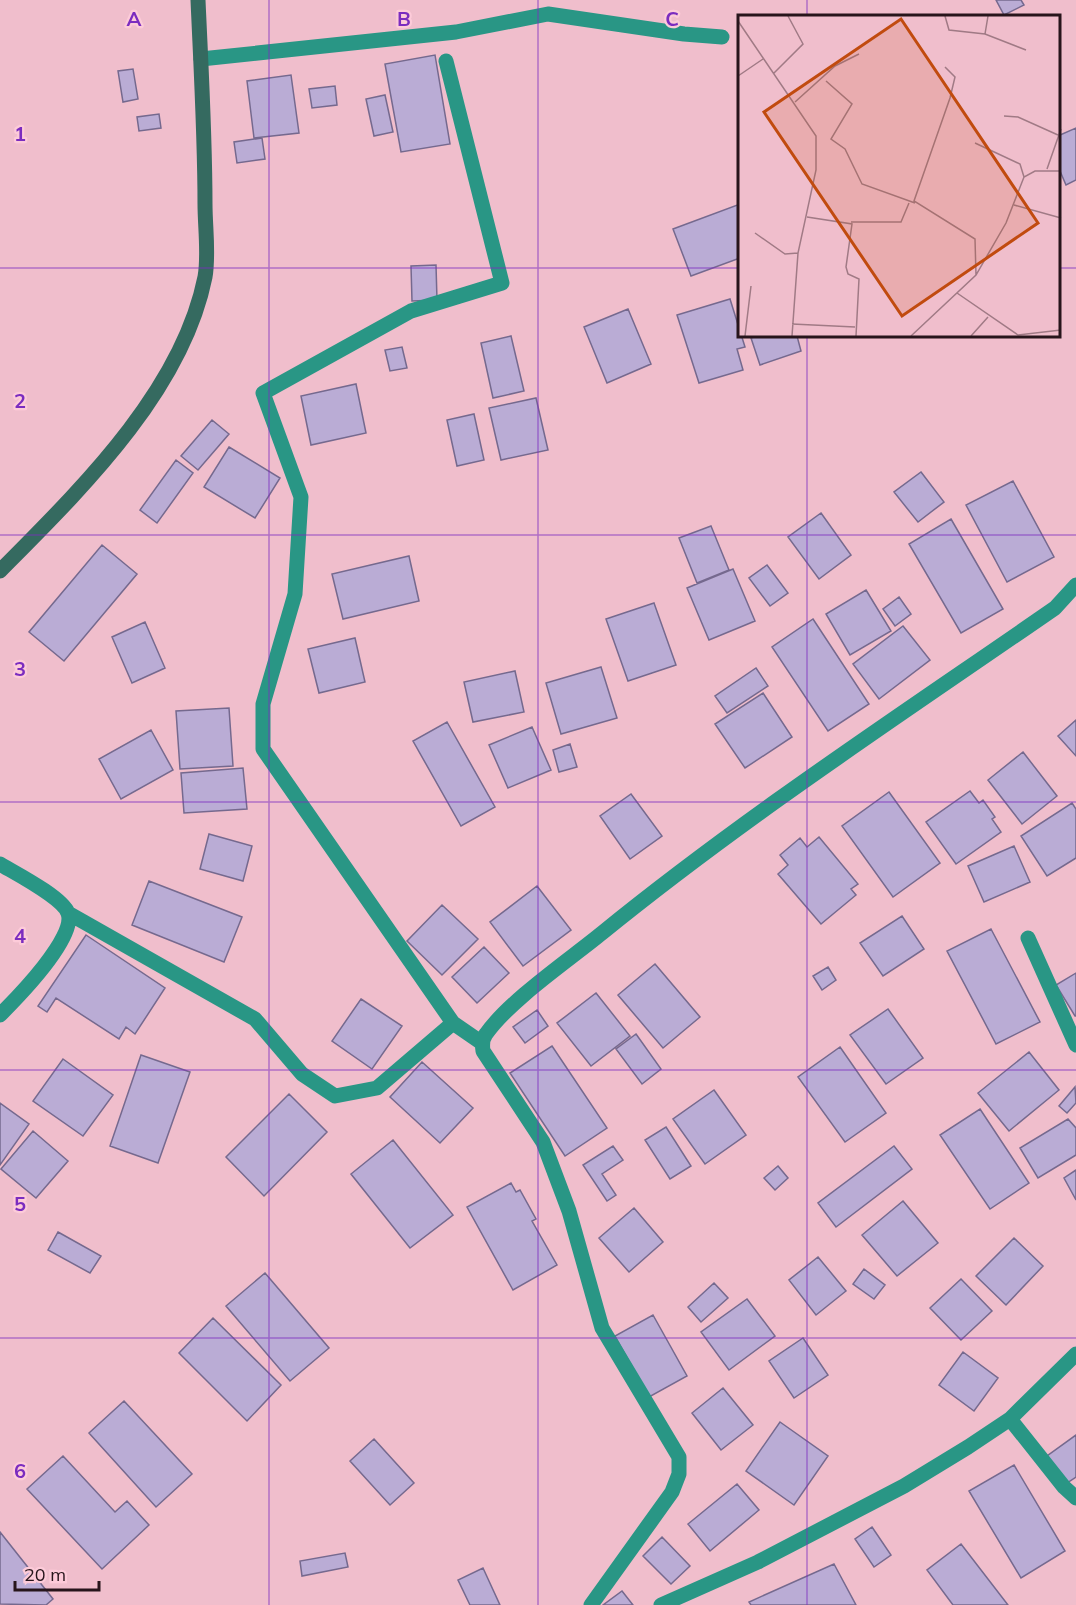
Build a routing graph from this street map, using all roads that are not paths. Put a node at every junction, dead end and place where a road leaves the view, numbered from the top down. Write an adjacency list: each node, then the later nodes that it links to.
1 (198, 0): 3 (street)
2 (722, 37): 3 (street)
3 (201, 58): 5 (street)
4 (446, 61): 11 (street)
5 (0, 571)
6 (1076, 585): 12 (street)
7 (0, 864): 8 (street)
8 (68, 913): 10 (street); 11 (street)
9 (1028, 938): 13 (street)
10 (0, 1015)
11 (453, 1023): 12 (street)
12 (482, 1043): 17 (street)
13 (1076, 1045)
14 (1076, 1354): 15 (street)
15 (1010, 1419): 16 (street); 18 (street)
16 (1076, 1498)
17 (591, 1605)
18 (661, 1605)

